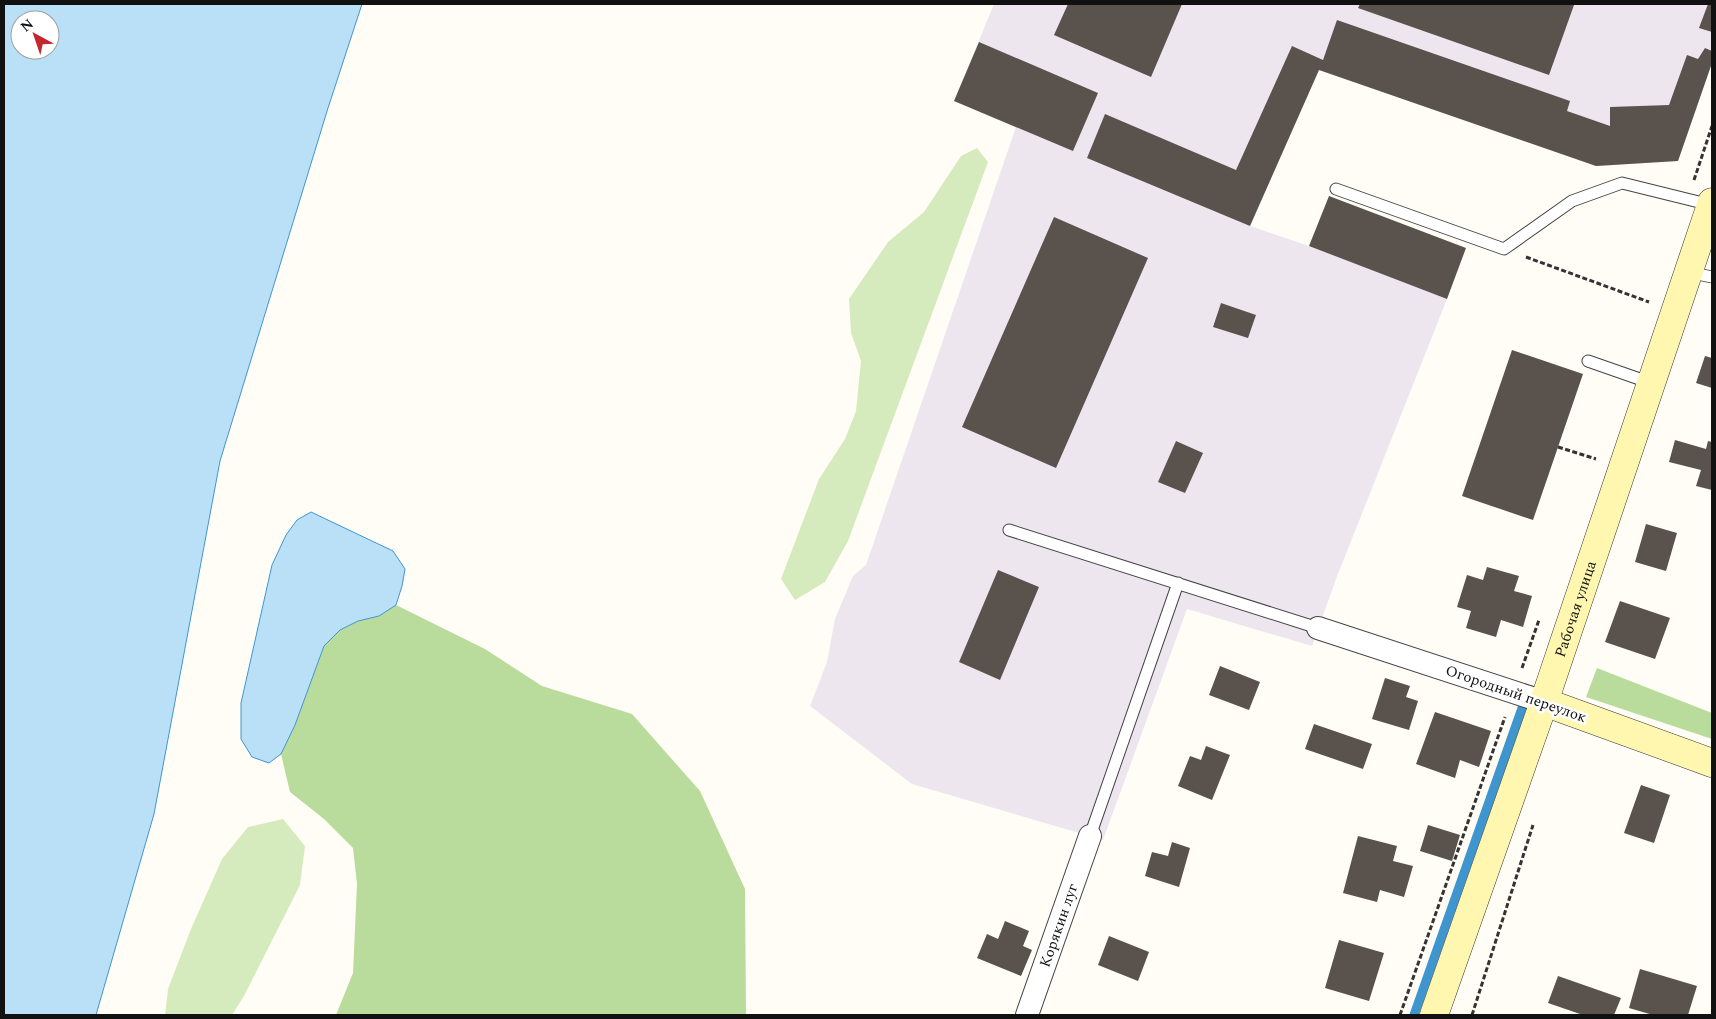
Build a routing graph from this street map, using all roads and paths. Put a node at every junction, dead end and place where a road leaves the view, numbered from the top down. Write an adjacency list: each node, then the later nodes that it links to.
1 (1336, 189): 3 (lane)
2 (1712, 203): 3 (lane); 4 (main road, Рабочая улица)
3 (1504, 249): 5 (path)
4 (1700, 275): 7 (main road, Рабочая улица)
5 (1651, 303)
6 (1588, 361): 7 (lane)
7 (1651, 383): 13 (main road, Рабочая улица)
8 (1558, 447): 9 (path)
9 (1596, 459)
10 (1009, 530): 11 (lane)
11 (1178, 583): 12 (lane); 15 (lane)
12 (1318, 628): 13 (street, Огородный переулок)
13 (1544, 702): 14 (main road, Огородный переулок); 17 (main road, Рабочая улица)
14 (1712, 763)
15 (1090, 836): 16 (street, Корякин луг)
16 (1027, 1015)
17 (1434, 1015)

